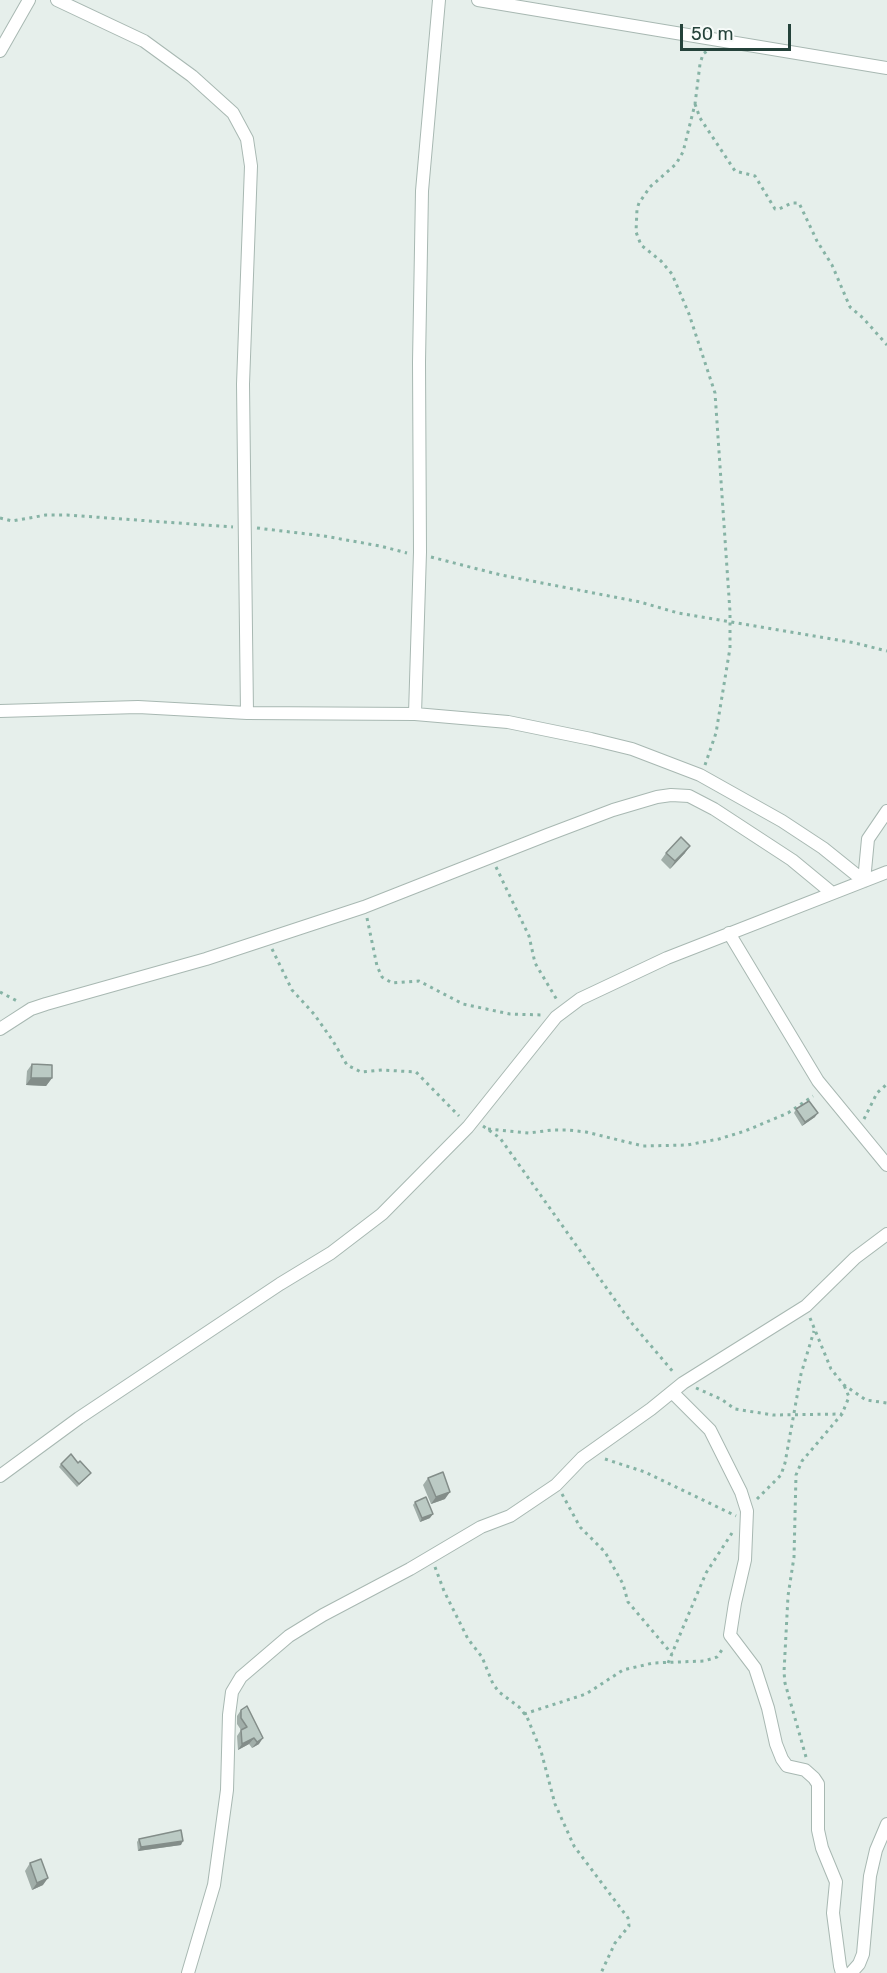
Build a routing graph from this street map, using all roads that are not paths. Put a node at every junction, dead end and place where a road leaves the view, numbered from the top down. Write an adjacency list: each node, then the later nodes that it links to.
1 (29, 0): 5 (street)
2 (57, 0): 8 (street)
3 (439, 0): 9 (street)
4 (478, 0): 6 (street)
5 (0, 51)
6 (887, 68)
7 (0, 711): 8 (street)
8 (247, 713): 9 (street)
9 (415, 714): 12 (street)
10 (887, 811): 12 (street)
11 (887, 872): 12 (street)
12 (864, 881): 13 (street)
13 (832, 893): 14 (street); 15 (street)
14 (729, 933): 16 (street); 19 (street)
15 (0, 1029)
16 (887, 1165)
17 (887, 1234): 18 (street)
18 (672, 1392): 21 (street); 22 (street)
19 (0, 1476)
20 (887, 1824): 23 (street)
21 (188, 1973)
22 (843, 1973)
23 (851, 1973)

